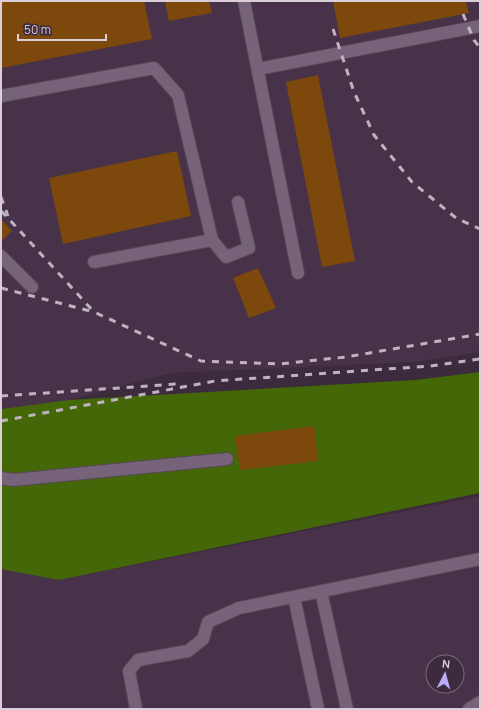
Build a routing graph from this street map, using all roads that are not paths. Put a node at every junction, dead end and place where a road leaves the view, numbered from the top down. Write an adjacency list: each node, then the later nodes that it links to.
1 (244, 1): 3 (lane)
2 (480, 26): 3 (lane)
3 (258, 69): 9 (lane)
4 (1, 96): 6 (lane)
5 (238, 202): 6 (lane)
6 (212, 240): 8 (lane)
7 (1, 256): 10 (lane)
8 (94, 262)
9 (298, 273)
10 (32, 287)
11 (227, 459): 12 (lane)
12 (1, 478)
13 (480, 559): 14 (lane)
14 (321, 591): 15 (lane); 19 (lane)
15 (294, 597): 17 (lane); 18 (lane)
16 (480, 702): 20 (lane)
17 (136, 709)
18 (318, 709)
19 (347, 709)
20 (469, 709)

